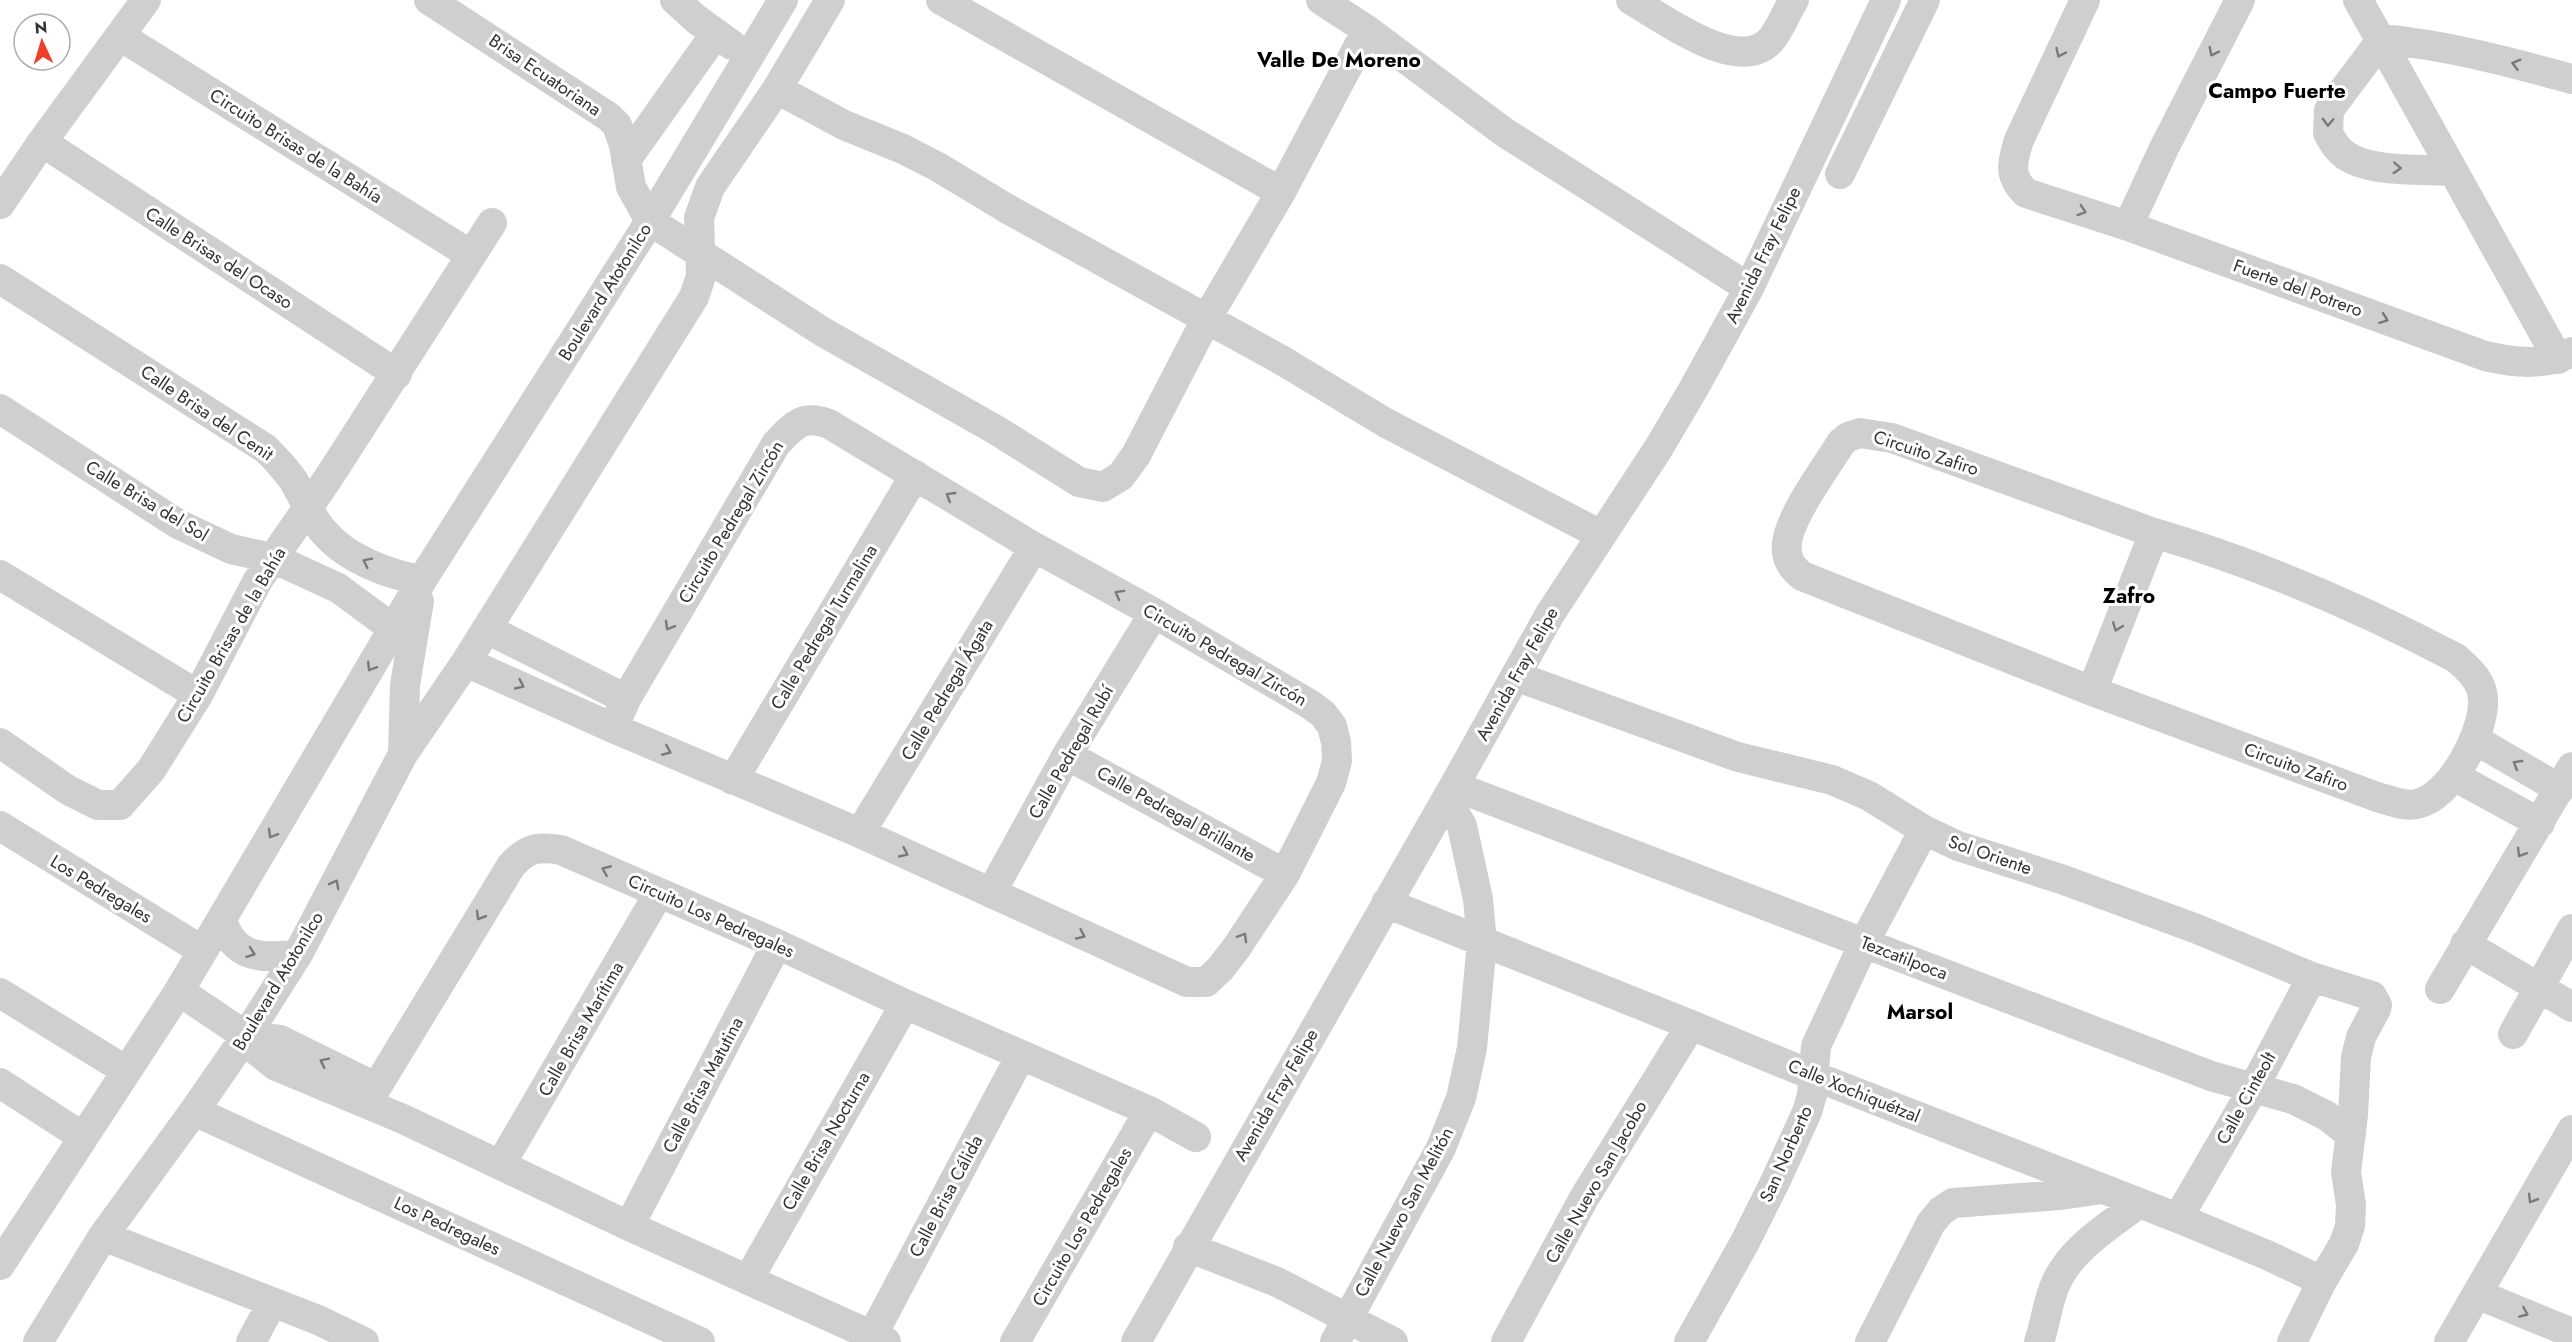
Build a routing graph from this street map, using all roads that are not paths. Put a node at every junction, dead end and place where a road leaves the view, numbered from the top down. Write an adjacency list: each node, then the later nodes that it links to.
1 (146, 0): 17 (street)
2 (675, 0): 16 (street)
3 (783, 0): 19 (street, Boulevard Atotonilco)
4 (830, 0): 21 (street)
5 (941, 0): 26 (street)
6 (1321, 0): 15 (street)
7 (1632, 0): 8 (street)
8 (1794, 0)
9 (1886, 0): 34 (street, Avenida Fray Felipe)
10 (1925, 0): 25 (street)
11 (2085, 0): 30 (street, Fuerte del Potrero, one-way to 30)
12 (2240, 0): 30 (street, one-way to 30)
13 (2358, 0): 18 (street)
14 (442, 3): 23 (street, Brisa Ecuatoriana)
15 (1367, 30): 26 (street); 34 (street)
16 (716, 33): 19 (street); 23 (street)
17 (120, 36): 22 (street); 31 (street, Circuito Brisas de la Bahía)
18 (2382, 39): 20 (street, one-way to 18); 24 (street); 24 (street, one-way to 24)
19 (749, 58): 28 (street, Boulevard Atotonilco)
20 (2572, 79)
21 (777, 89): 32 (street); 35 (street)
22 (42, 142): 27 (street); 37 (street, Calle Brisas del Ocaso)
23 (626, 160): 28 (street, Brisa Ecuatoriana)
24 (2452, 171): 36 (street)
25 (1840, 174)
26 (1281, 192): 35 (street)
27 (0, 204)
28 (650, 221): 32 (street); 46 (street, Boulevard Atotonilco)
29 (492, 223): 31 (street, Circuito Brisas de la Bahía)
30 (2128, 226): 36 (street, Fuerte del Potrero, one-way to 36)
31 (471, 255): 37 (street, Circuito Brisas de la Bahía)
32 (701, 255): 35 (street); 48 (street)
33 (0, 279): 40 (street, Calle Brisa del Cenit)
34 (1749, 288): 42 (street, Avenida Fray Felipe)
35 (1207, 318): 42 (street)
36 (2565, 356)
37 (397, 374): 40 (street, Circuito Brisas de la Bahía)
38 (0, 409): 44 (street, Calle Brisa del Sol)
39 (915, 475): 43 (street, Circuito Pedregal Zircón, one-way to 39); 54 (street, Circuito Pedregal Zircón, one-way to 54); 62 (street, Calle Pedregal Turmalina)
40 (307, 507): 44 (street, Circuito Brisas de la Bahía); 46 (street, Calle Brisa del Cenit, one-way to 40)
41 (2154, 533): 52 (street, one-way to 52); 52 (street, Circuito Zafiro); 56 (street, Circuito Zafiro)
42 (1601, 535): 51 (street, Avenida Fray Felipe)
43 (1034, 547): 47 (street, Circuito Pedregal Zircón, one-way to 43); 67 (street, Calle Pedregal Ágata)
44 (274, 559): 49 (street, Calle Brisa del Sol); 53 (street, Circuito Brisas de la Bahía)
45 (0, 575): 53 (street)
46 (422, 580): 49 (street, Boulevard Atotonilco); 58 (street, Boulevard Atotonilco)
47 (1154, 613): 59 (street, Calle Pedregal Rubí); 68 (street, Circuito Pedregal Zircón)
48 (487, 629): 50 (street); 54 (street)
49 (394, 630): 72 (street, Boulevard Atotonilco, one-way to 72)
50 (466, 662): 55 (street, Circuito Pedregal Zircón, one-way to 55); 58 (street)
51 (1515, 676): 63 (street, Avenida Fray Felipe); 66 (street, Sol Oriente)
52 (2092, 691): 60 (street, Circuito Zafiro)
53 (198, 695): 57 (street, Circuito Brisas de la Bahía)
54 (626, 699): 55 (street, Circuito Pedregal Zircón)
55 (613, 728): 62 (street, Circuito Pedregal Zircón, one-way to 62)
56 (2474, 739): 60 (street, Circuito Zafiro); 61 (street, one-way to 56)
57 (0, 743)
58 (402, 754): 79 (street, Boulevard Atotonilco, one-way to 58)
59 (1067, 755): 68 (street, Calle Pedregal Brillante); 70 (street, Calle Pedregal Rubí)
60 (2454, 776): 64 (street)
61 (2566, 778): 64 (street)
62 (733, 780): 67 (street, Circuito Pedregal Zircón)
63 (1451, 793): 71 (street, Avenida Fray Felipe); 75 (street, Calle Nuevo San Melitón); 76 (street, Tezcatilpoca)
64 (2540, 823): 74 (street, one-way to 74)
65 (0, 826): 78 (street, Los Pedregales)
66 (1924, 830): 76 (street, San Norberto); 80 (street, Sol Oriente)
67 (860, 833): 70 (street, Circuito Pedregal Zircón, one-way to 70)
68 (1285, 874): 70 (street, Circuito Pedregal Zircón, one-way to 68)
69 (659, 893): 77 (street, Circuito Los Pedregales); 95 (street, Circuito Los Pedregales, one-way to 95); 102 (street, Calle Brisa Marítima)
70 (992, 893)
71 (1386, 903): 75 (street, Calle Xochiquétzal); 109 (street, Avenida Fray Felipe)
72 (222, 920): 78 (street, Boulevard Atotonilco); 79 (street, one-way to 79)
73 (2572, 929): 81 (street)
74 (2469, 938): 81 (street); 82 (street)
75 (1482, 943): 87 (street, Calle Xochiquétzal); 115 (street, Calle Nuevo San Melitón)
76 (1864, 943): 92 (street, San Norberto); 94 (street, Tezcatilpoca)
77 (777, 944): 85 (street, Circuito Los Pedregales); 107 (street, Calle Brisa Matutina)
78 (203, 951): 83 (street, Boulevard Atotonilco)
79 (298, 954): 89 (street, Boulevard Atotonilco)
80 (2312, 977): 94 (street, Calle Cinteolt); 99 (street, Sol Oriente)
81 (2553, 983): 86 (street); 88 (street)
82 (2440, 989)
83 (179, 991): 89 (street); 91 (street, Boulevard Atotonilco)
84 (0, 993): 91 (street)
85 (905, 1004): 90 (street, Circuito Los Pedregales); 111 (street, Calle Brisa Nocturna)
86 (2572, 1007)
87 (1691, 1025): 92 (street, Calle Xochiquétzal); 125 (street, Calle Nuevo San Jacobo)
88 (2513, 1034)
89 (246, 1036): 95 (street); 96 (street, Boulevard Atotonilco)
90 (1021, 1055): 97 (street, Circuito Los Pedregales); 117 (street, Calle Brisa Cálida)
91 (125, 1070): 100 (street, Boulevard Atotonilco)
92 (1814, 1076): 104 (street, Calle Xochiquétzal); 126 (street, San Norberto)
93 (0, 1083): 100 (street)
94 (2253, 1089): 99 (street, Tezcatilpoca); 106 (street, Calle Cinteolt)
95 (372, 1095): 102 (street)
96 (194, 1111): 108 (street, Boulevard Atotonilco); 121 (street, Los Pedregales)
97 (1149, 1111): 101 (street, Circuito Los Pedregales); 122 (street, Circuito Los Pedregales)
98 (2572, 1130): 103 (street)
99 (2351, 1135): 112 (street)
100 (83, 1137): 110 (street, Boulevard Atotonilco)
101 (1196, 1137)
102 (501, 1164): 107 (street)
103 (2563, 1167): 113 (street, one-way to 113)
104 (2105, 1188): 105 (street, Calle Xochiquétzal); 127 (street)
105 (2139, 1203): 106 (street, Calle Xochiquétzal); 128 (street)
106 (2178, 1218): 112 (street, Calle Xochiquétzal)
107 (628, 1226): 111 (street)
108 (103, 1236): 114 (street); 118 (street, Boulevard Atotonilco)
109 (1188, 1247): 115 (street); 123 (street, Avenida Fray Felipe)
110 (0, 1265)
111 (748, 1280): 117 (street)
112 (2322, 1281): 129 (street)
113 (2476, 1294): 116 (street, one-way to 116); 130 (street)
114 (272, 1304): 119 (street); 120 (street)
115 (1342, 1330): 124 (street)
116 (2572, 1333)
117 (879, 1339)
118 (38, 1342)
119 (251, 1342)
120 (364, 1342)
121 (700, 1342)
122 (1015, 1342)
123 (1136, 1342)
124 (1393, 1342)
125 (1506, 1342)
126 (1689, 1342)
127 (1870, 1342)
128 (2039, 1342)
129 (2292, 1342)
130 (2449, 1342)

